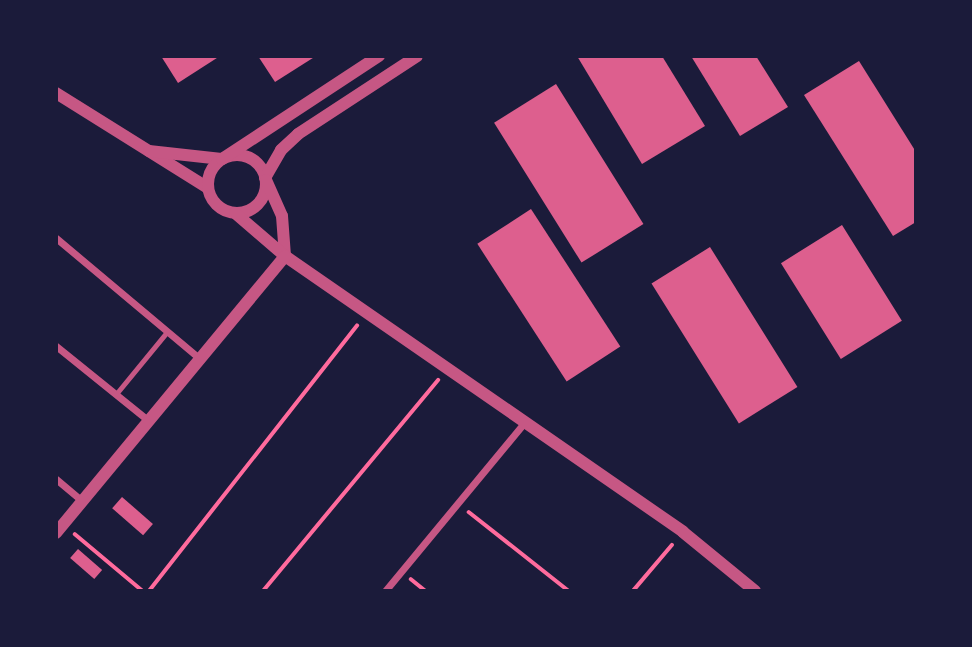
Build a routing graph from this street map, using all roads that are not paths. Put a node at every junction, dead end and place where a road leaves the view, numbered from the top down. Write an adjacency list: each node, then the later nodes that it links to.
1 (379, 56): 3 (street)
2 (417, 56): 4 (street)
3 (358, 70): 4 (lane); 7 (street)
4 (368, 86): 8 (street)
5 (56, 93): 6 (street)
6 (145, 151): 7 (street); 9 (street)
7 (222, 159): 8 (street); 9 (street)
8 (265, 178): 10 (street); 12 (street)
9 (208, 188): 10 (street)
10 (235, 213): 12 (street)
11 (56, 238): 13 (street)
12 (285, 256): 15 (street); 18 (street)
13 (167, 332): 15 (street); 16 (lane)
14 (56, 346): 16 (street)
15 (200, 359): 17 (street)
16 (116, 394): 17 (street)
17 (149, 421): 20 (street)
18 (526, 422): 22 (street); 23 (street)
19 (56, 479): 20 (street)
20 (82, 501): 21 (street)
21 (59, 528)
22 (385, 591)
23 (755, 591)

